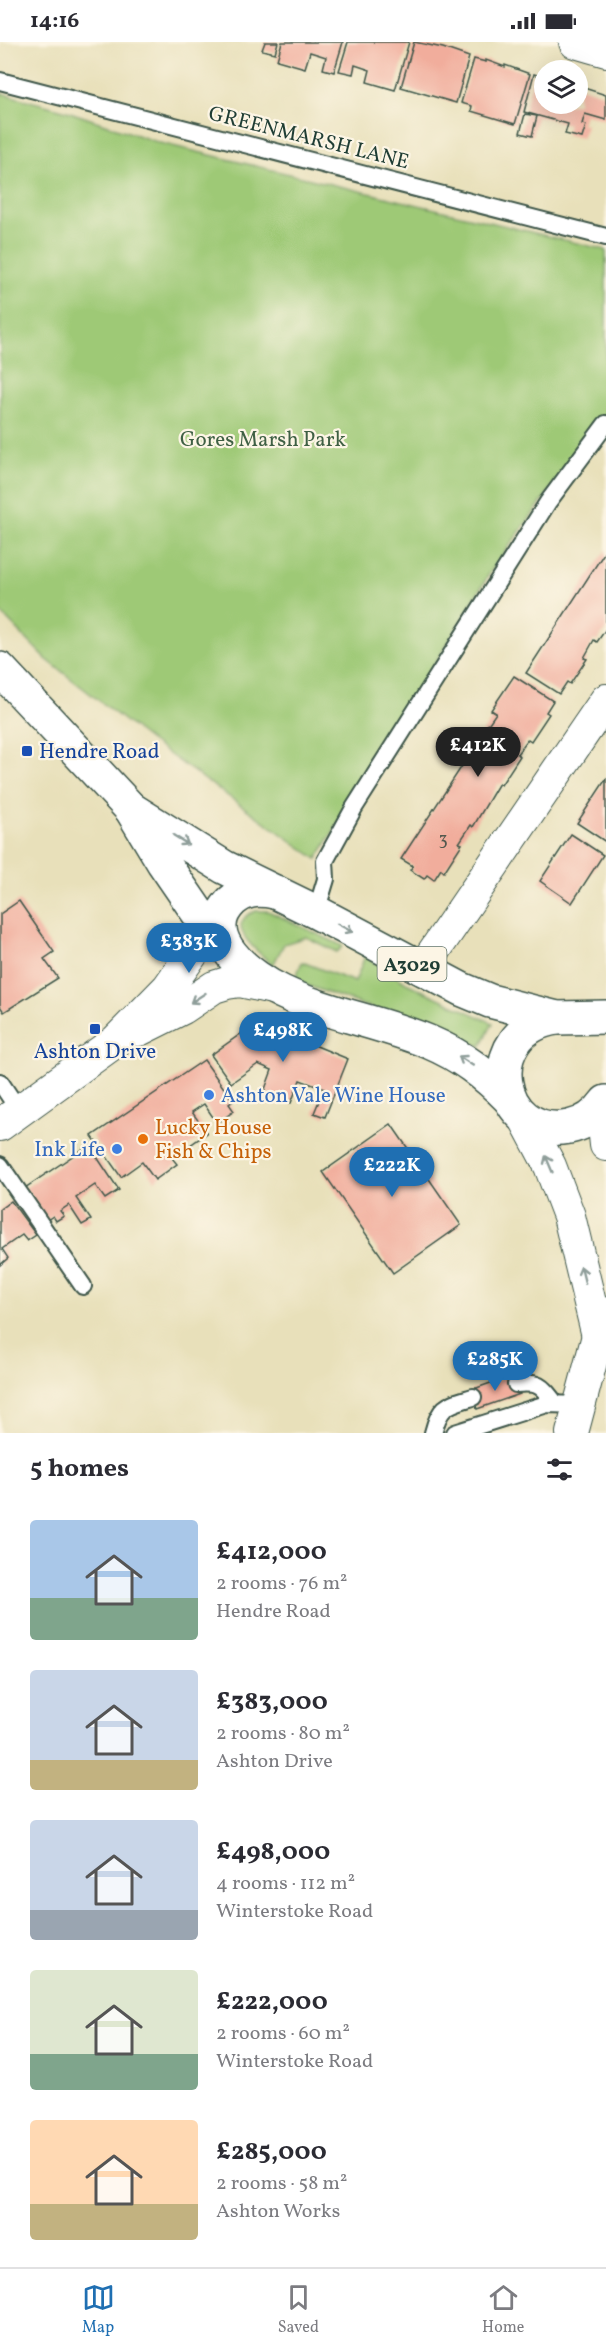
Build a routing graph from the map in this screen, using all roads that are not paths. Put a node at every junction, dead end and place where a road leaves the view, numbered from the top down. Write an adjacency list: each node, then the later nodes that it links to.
1 (575, 42): 2 (street)
2 (606, 51)
3 (0, 81): 4 (lane, GREENMARSH LANE)
4 (606, 237)
5 (606, 424): 10 (lane)
6 (0, 669): 8 (highway, A3029)
7 (606, 700): 12 (street)
8 (131, 809): 9 (highway, A3029, one-way to 9); 11 (highway, A3029)
9 (275, 892): 10 (highway, A3029); 11 (highway, A3029)
10 (316, 912): 12 (highway, A3029, one-way to 12)
11 (219, 930): 13 (highway, A3029); 16 (street)
12 (422, 969): 15 (highway, A3029)
13 (273, 987): 16 (street, one-way to 16); 20 (highway, A3029, one-way to 13)
14 (606, 1017): 15 (highway, A3029)
15 (564, 1018): 17 (highway, A3029); 20 (highway, A3029)
16 (116, 1041): 21 (street)
17 (606, 1044)
18 (0, 1082): 21 (lane)
19 (604, 1105): 20 (highway, A3029); 22 (street)
20 (517, 1107): 25 (street, one-way to 20)
21 (10, 1119)
22 (606, 1145)
23 (0, 1165): 24 (lane)
24 (83, 1286)
25 (602, 1319): 28 (street)
26 (516, 1384): 28 (lane)
27 (473, 1397): 29 (lane)
28 (568, 1414): 30 (lane)
29 (433, 1433)
30 (455, 1433)

